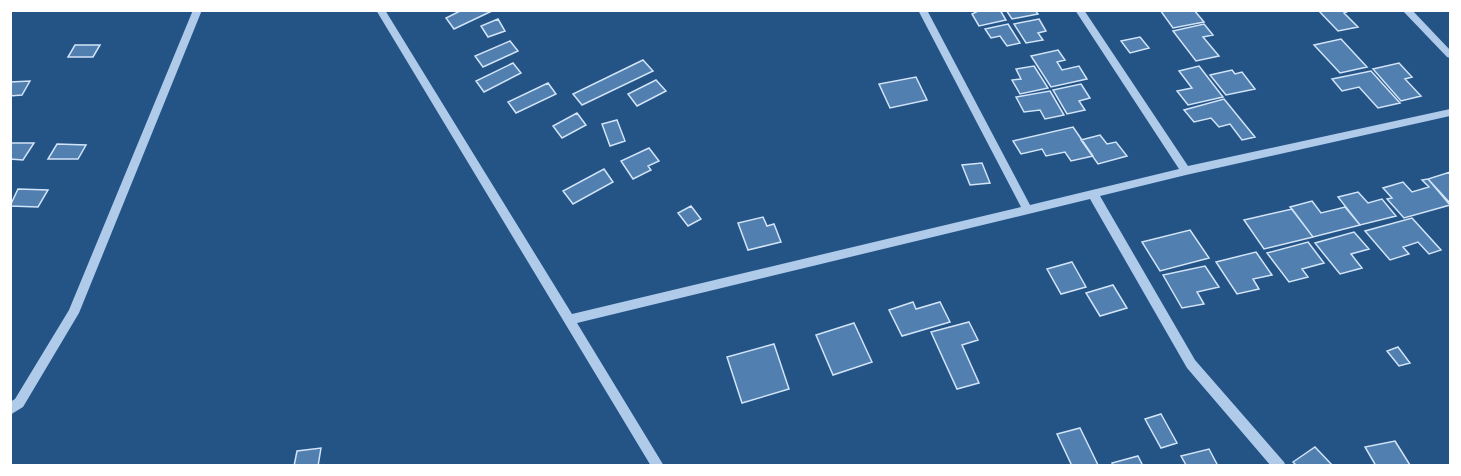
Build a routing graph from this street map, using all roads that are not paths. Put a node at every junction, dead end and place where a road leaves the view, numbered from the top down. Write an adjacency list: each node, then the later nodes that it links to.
1 (198, 10): 12 (street)
2 (380, 10): 11 (street)
3 (922, 10): 10 (street)
4 (1078, 10): 8 (street)
5 (1406, 10): 6 (street)
6 (1450, 55)
7 (1450, 113): 8 (street)
8 (1186, 171): 9 (street)
9 (1093, 194): 10 (street); 15 (street)
10 (1028, 209): 11 (street)
11 (569, 320): 14 (street)
12 (15, 406): 13 (street)
13 (10, 414)
14 (658, 465)
15 (1280, 465)

